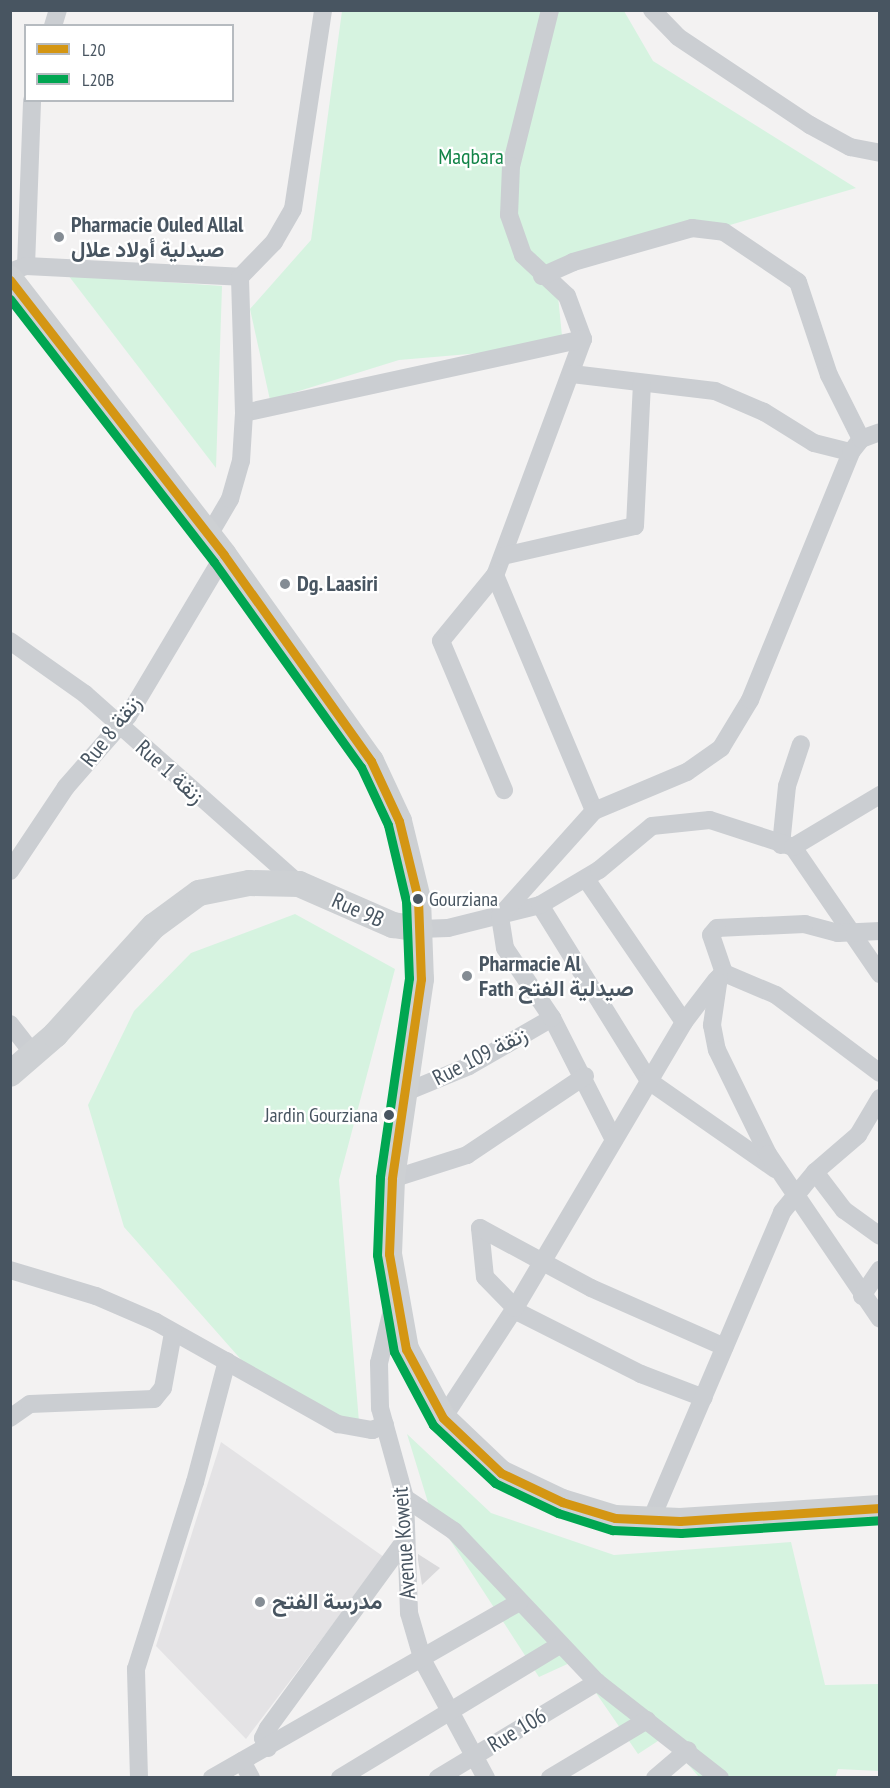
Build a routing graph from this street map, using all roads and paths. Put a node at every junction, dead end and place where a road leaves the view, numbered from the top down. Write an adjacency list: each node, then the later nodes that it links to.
1 (323, 10): 8 (street)
2 (550, 10): 7 (street)
3 (652, 10): 5 (street)
4 (32, 102): 6 (street)
5 (879, 153)
6 (16, 272): 8 (street); 15 (main road)
7 (542, 276): 9 (street); 14 (street)
8 (240, 277): 12 (street)
9 (583, 339): 10 (street); 12 (street)
10 (572, 374): 11 (street); 17 (street)
11 (642, 383): 14 (street); 17 (street)
12 (244, 413): 15 (street)
13 (879, 432): 14 (street)
14 (856, 445): 24 (street)
15 (209, 534): 16 (main road)
16 (224, 555): 20 (street, Rue 8 زنقة); 31 (main road)
17 (502, 556): 18 (street)
18 (495, 575): 22 (street); 24 (street)
19 (10, 640): 20 (street, Rue 1 زنقة)
20 (120, 727): 26 (street, Rue 8 زنقة); 28 (street, Rue 1 زنقة)
21 (801, 744): 25 (street)
22 (504, 790)
23 (879, 795): 25 (street)
24 (594, 812): 30 (street)
25 (787, 846): 27 (street, Rue 9B); 33 (street)
26 (10, 871)
27 (586, 879): 29 (street, Rue 9B); 37 (street)
28 (299, 884): 31 (main road, Rue 9B); 39 (main road, Rue 9B)
29 (540, 905): 30 (street, Rue 9B); 43 (street)
30 (500, 916): 31 (street, Rue 9B); 36 (street)
31 (420, 929): 44 (main road)
32 (879, 932): 33 (street)
33 (848, 934): 34 (street); 35 (street)
34 (879, 974)
35 (720, 976): 37 (street); 40 (street); 47 (street)
36 (552, 1018): 42 (street); 44 (street, Rue 109 زنقة)
37 (684, 1022): 43 (street)
38 (10, 1024): 39 (street)
39 (34, 1055): 41 (main road, Rue 9B)
40 (879, 1073)
41 (10, 1074)
42 (585, 1076): 46 (street); 49 (street)
43 (649, 1081): 46 (street); 47 (street)
44 (406, 1092): 49 (main road)
45 (879, 1098): 48 (street)
46 (614, 1140): 52 (street)
47 (780, 1171): 50 (street)
48 (814, 1172): 50 (street); 51 (street)
49 (392, 1179): 55 (main road)
50 (796, 1194): 56 (street); 60 (street)
51 (879, 1236)
52 (542, 1263): 57 (street); 57 (street); 60 (street)
53 (879, 1269): 56 (street)
54 (10, 1270): 59 (street)
55 (395, 1296): 64 (main road); 65 (street, Avenue Koweit)
56 (862, 1296): 58 (street)
57 (516, 1308): 62 (street); 64 (street)
58 (879, 1319)
59 (174, 1333): 61 (street); 63 (street)
60 (725, 1347): 62 (street)
61 (227, 1361): 65 (street); 80 (street)
62 (704, 1398): 68 (street)
63 (10, 1418)
64 (443, 1418): 68 (main road)
65 (385, 1425): 66 (street, Avenue Koweit)
66 (405, 1498): 69 (street, Avenue Koweit); 70 (street)
67 (879, 1508): 68 (main road)
68 (650, 1522)
69 (406, 1539): 72 (street, Avenue Koweit); 76 (street)
70 (519, 1602): 71 (street); 72 (street)
71 (560, 1645): 73 (street); 74 (street)
72 (423, 1661): 74 (street, Avenue Koweit); 76 (street)
73 (597, 1682): 75 (street); 78 (street, Rue 106)
74 (450, 1715): 78 (street, Avenue Koweit); 82 (street)
75 (647, 1720): 77 (street); 85 (street)
76 (268, 1748): 79 (street)
77 (688, 1750): 86 (street); 87 (street)
78 (474, 1756): 83 (street, Rue 106); 84 (street, Avenue Koweit)
79 (246, 1769): 81 (street)
80 (139, 1778)
81 (212, 1778)
82 (340, 1778)
83 (438, 1778)
84 (486, 1778)
85 (550, 1778)
86 (655, 1778)
87 (720, 1778)

